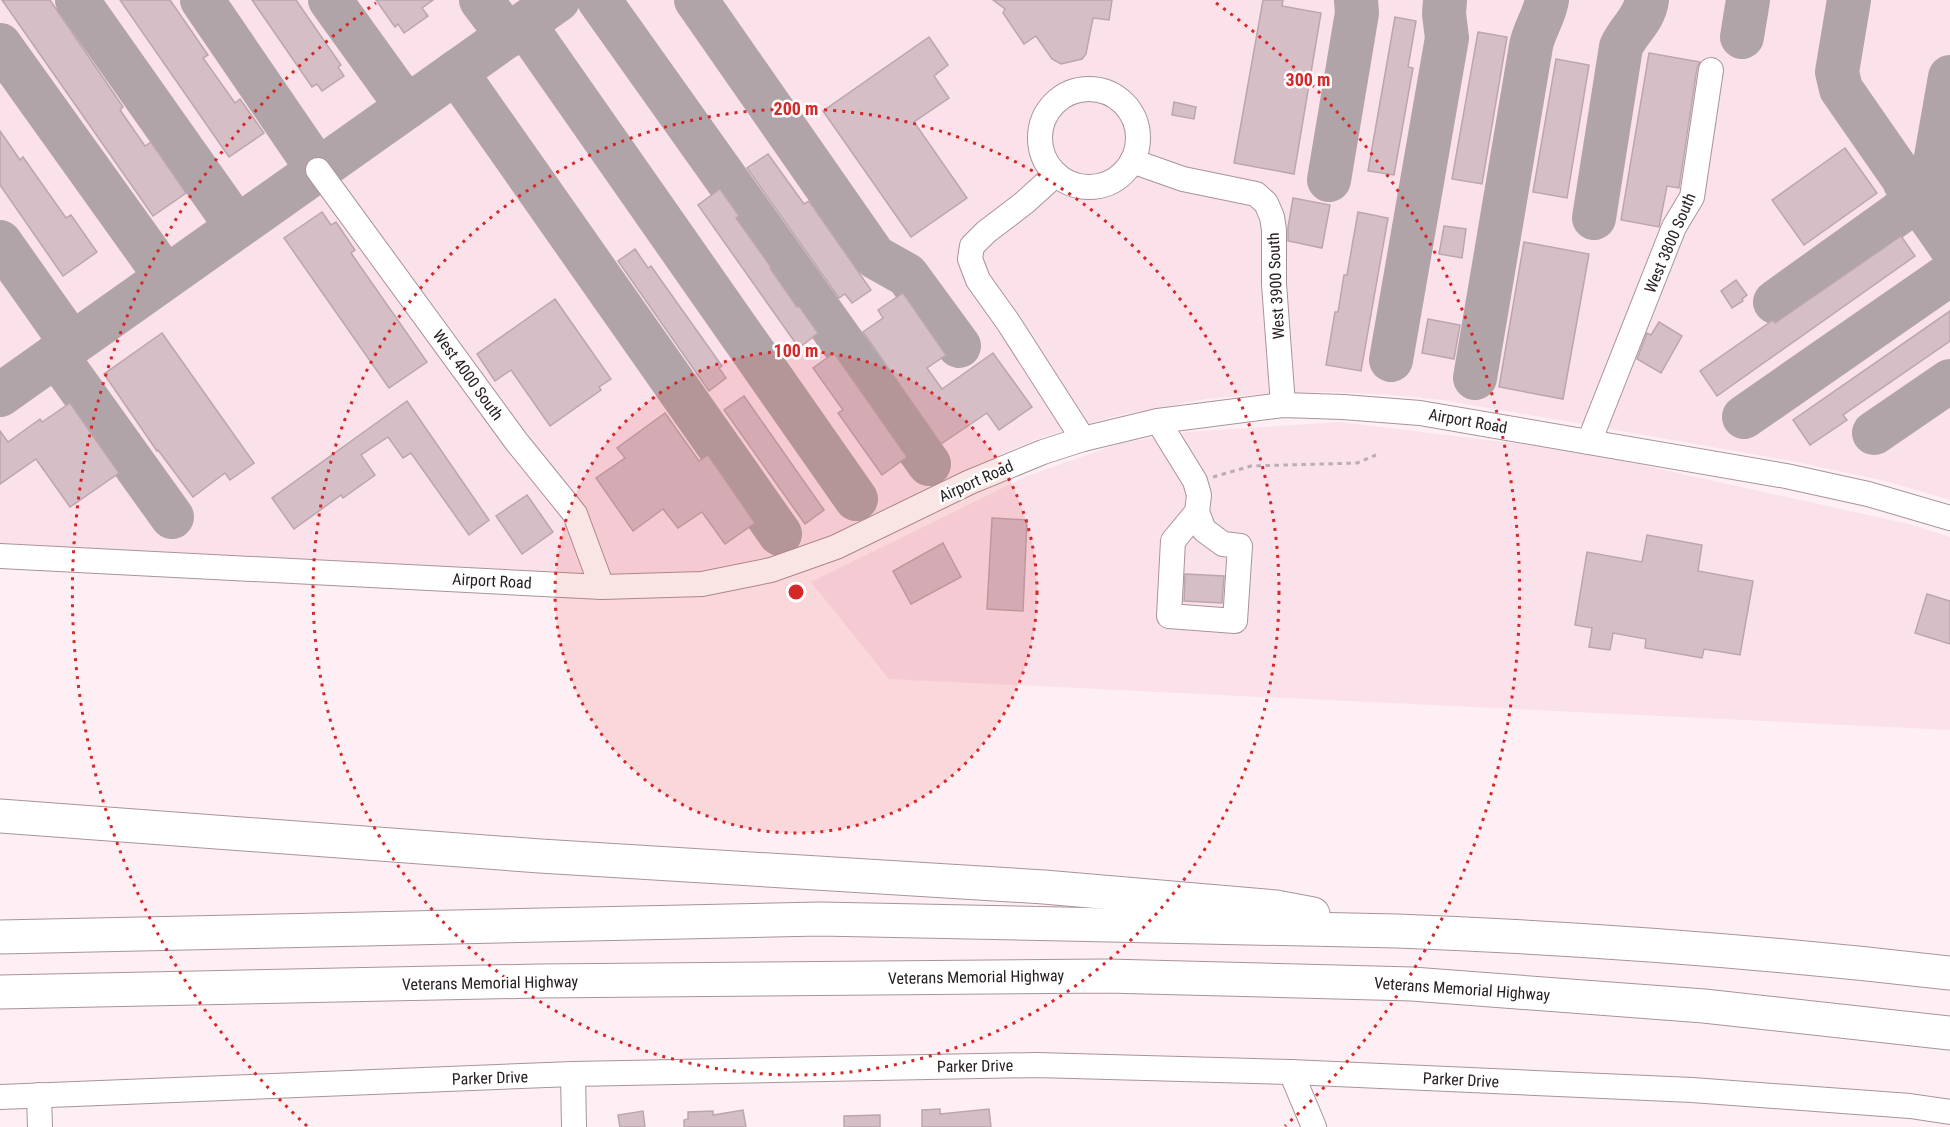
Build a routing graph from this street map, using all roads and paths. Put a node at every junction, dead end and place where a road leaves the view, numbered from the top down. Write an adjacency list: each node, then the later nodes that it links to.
1 (1711, 70): 8 (street, West 3800 South)
2 (1132, 161): 4 (street); 4 (street); 5 (street, West 3900 South)
3 (318, 170): 14 (street, West 4000 South)
4 (1056, 174): 7 (street)
5 (1283, 405): 6 (street, Airport Road); 8 (street, Airport Road)
6 (1158, 422): 7 (street, Airport Road); 10 (street)
7 (1083, 439): 14 (street, Airport Road)
8 (1588, 442): 12 (street, Airport Road)
9 (1376, 455): 10 (path)
10 (1195, 481): 11 (street)
11 (1197, 512): 11 (street)
12 (1950, 518)
13 (0, 556): 14 (street, Airport Road)
14 (602, 587)
15 (0, 816): 16 (highway)
16 (1397, 931): 17 (highway); 18 (highway)
17 (0, 937)
18 (1950, 973)
19 (2, 992): 20 (highway, Veterans Memorial Highway)
20 (1950, 1033)
21 (1291, 1072): 22 (street, Parker Drive); 25 (street, Parker Drive); 28 (street)
22 (573, 1074): 23 (street, Parker Drive); 27 (street)
23 (39, 1095): 24 (street, Parker Drive); 26 (street)
24 (0, 1097)
25 (1950, 1112)
26 (40, 1127)
27 (574, 1127)
28 (1314, 1127)

